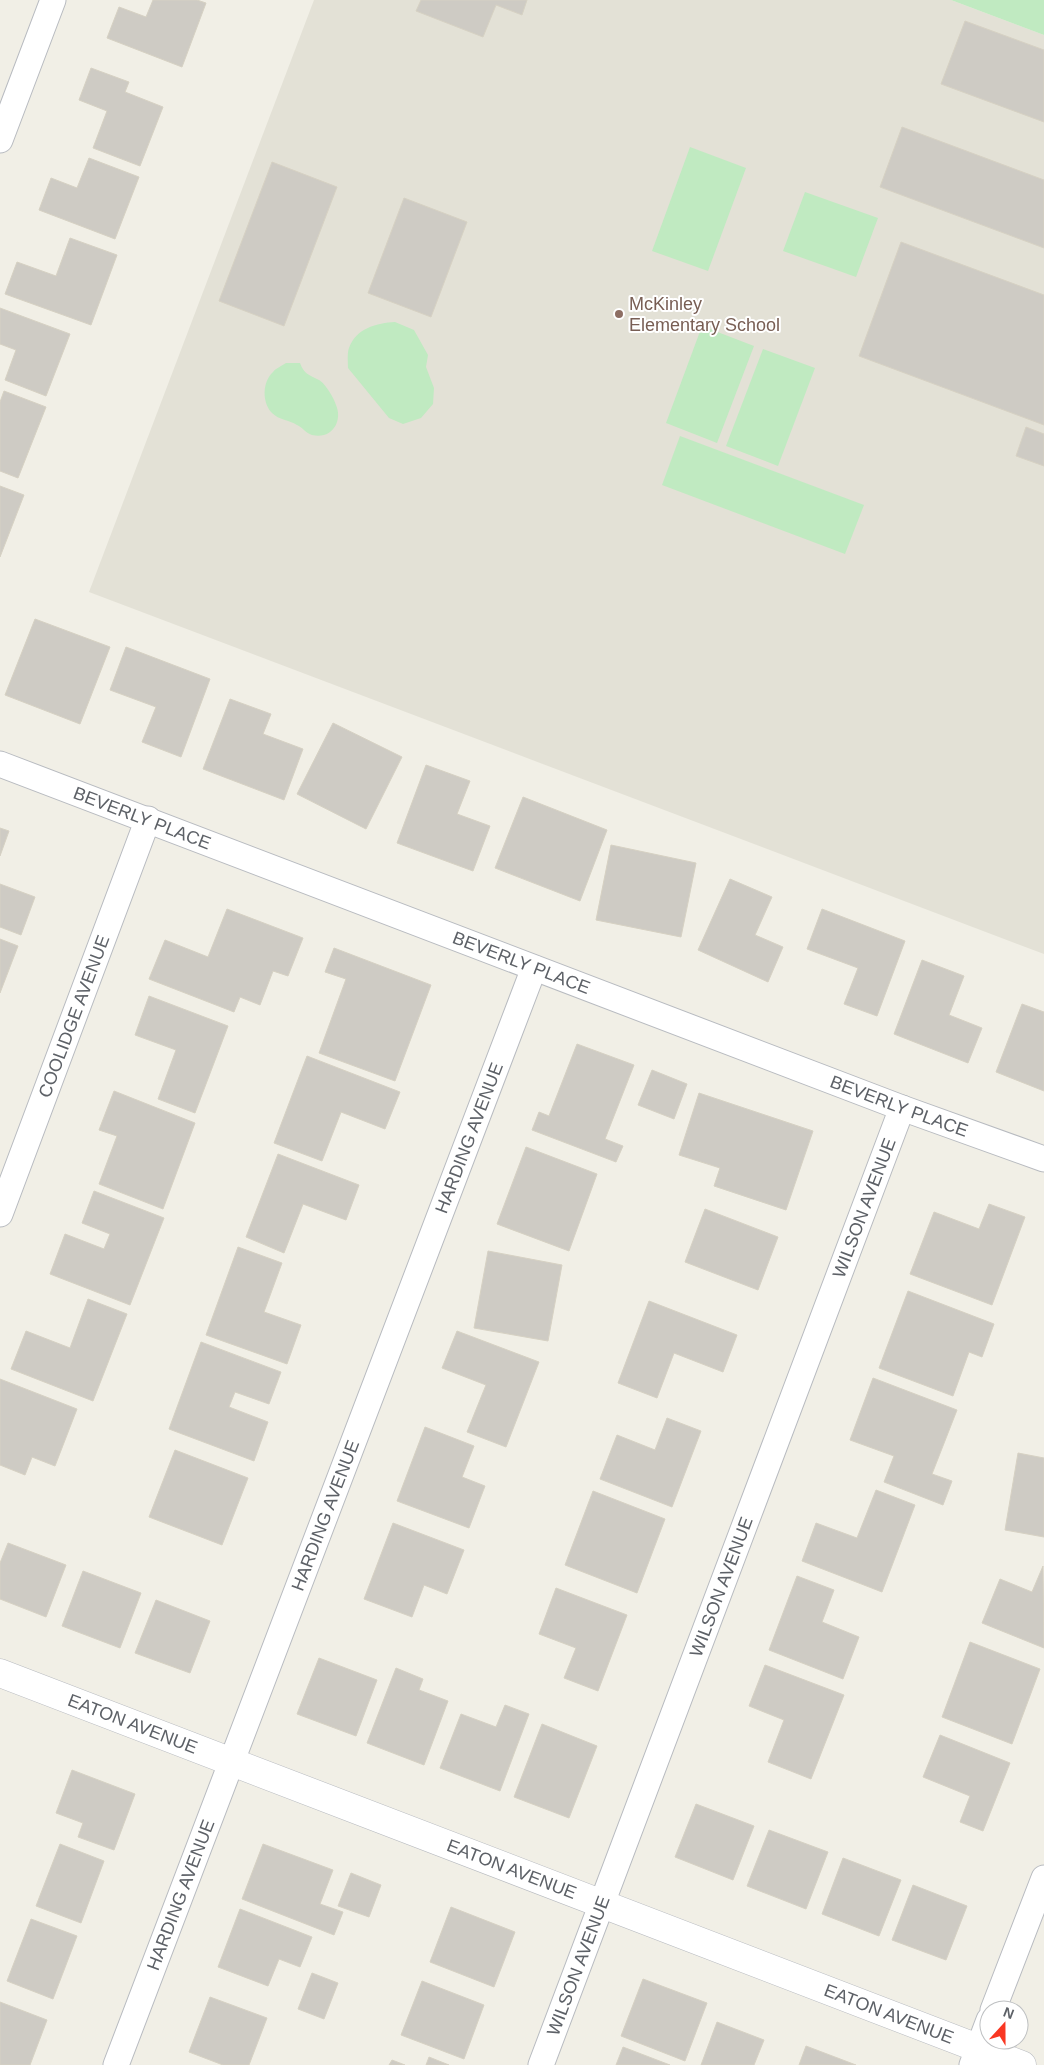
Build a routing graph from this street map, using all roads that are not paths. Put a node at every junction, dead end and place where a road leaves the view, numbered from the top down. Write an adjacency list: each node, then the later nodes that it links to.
1 (53, 0): 2 (street)
2 (0, 140)
3 (0, 764): 4 (street, BEVERLY PLACE)
4 (148, 819): 5 (street, BEVERLY PLACE); 8 (street, COOLIDGE AVENUE)
5 (534, 968): 6 (street, BEVERLY PLACE); 10 (street, HARDING AVENUE)
6 (902, 1108): 7 (street, BEVERLY PLACE); 12 (street, WILSON AVENUE)
7 (1044, 1159)
8 (0, 1214)
9 (0, 1673): 10 (street, EATON AVENUE)
10 (230, 1761): 12 (street, EATON AVENUE); 15 (street, HARDING AVENUE)
11 (1044, 1878): 13 (street)
12 (601, 1904): 14 (street, EATON AVENUE); 16 (street, WILSON AVENUE)
13 (997, 2000)
14 (975, 2057): 17 (street, EATON AVENUE)
15 (116, 2065)
16 (541, 2065)
17 (1022, 2065)

